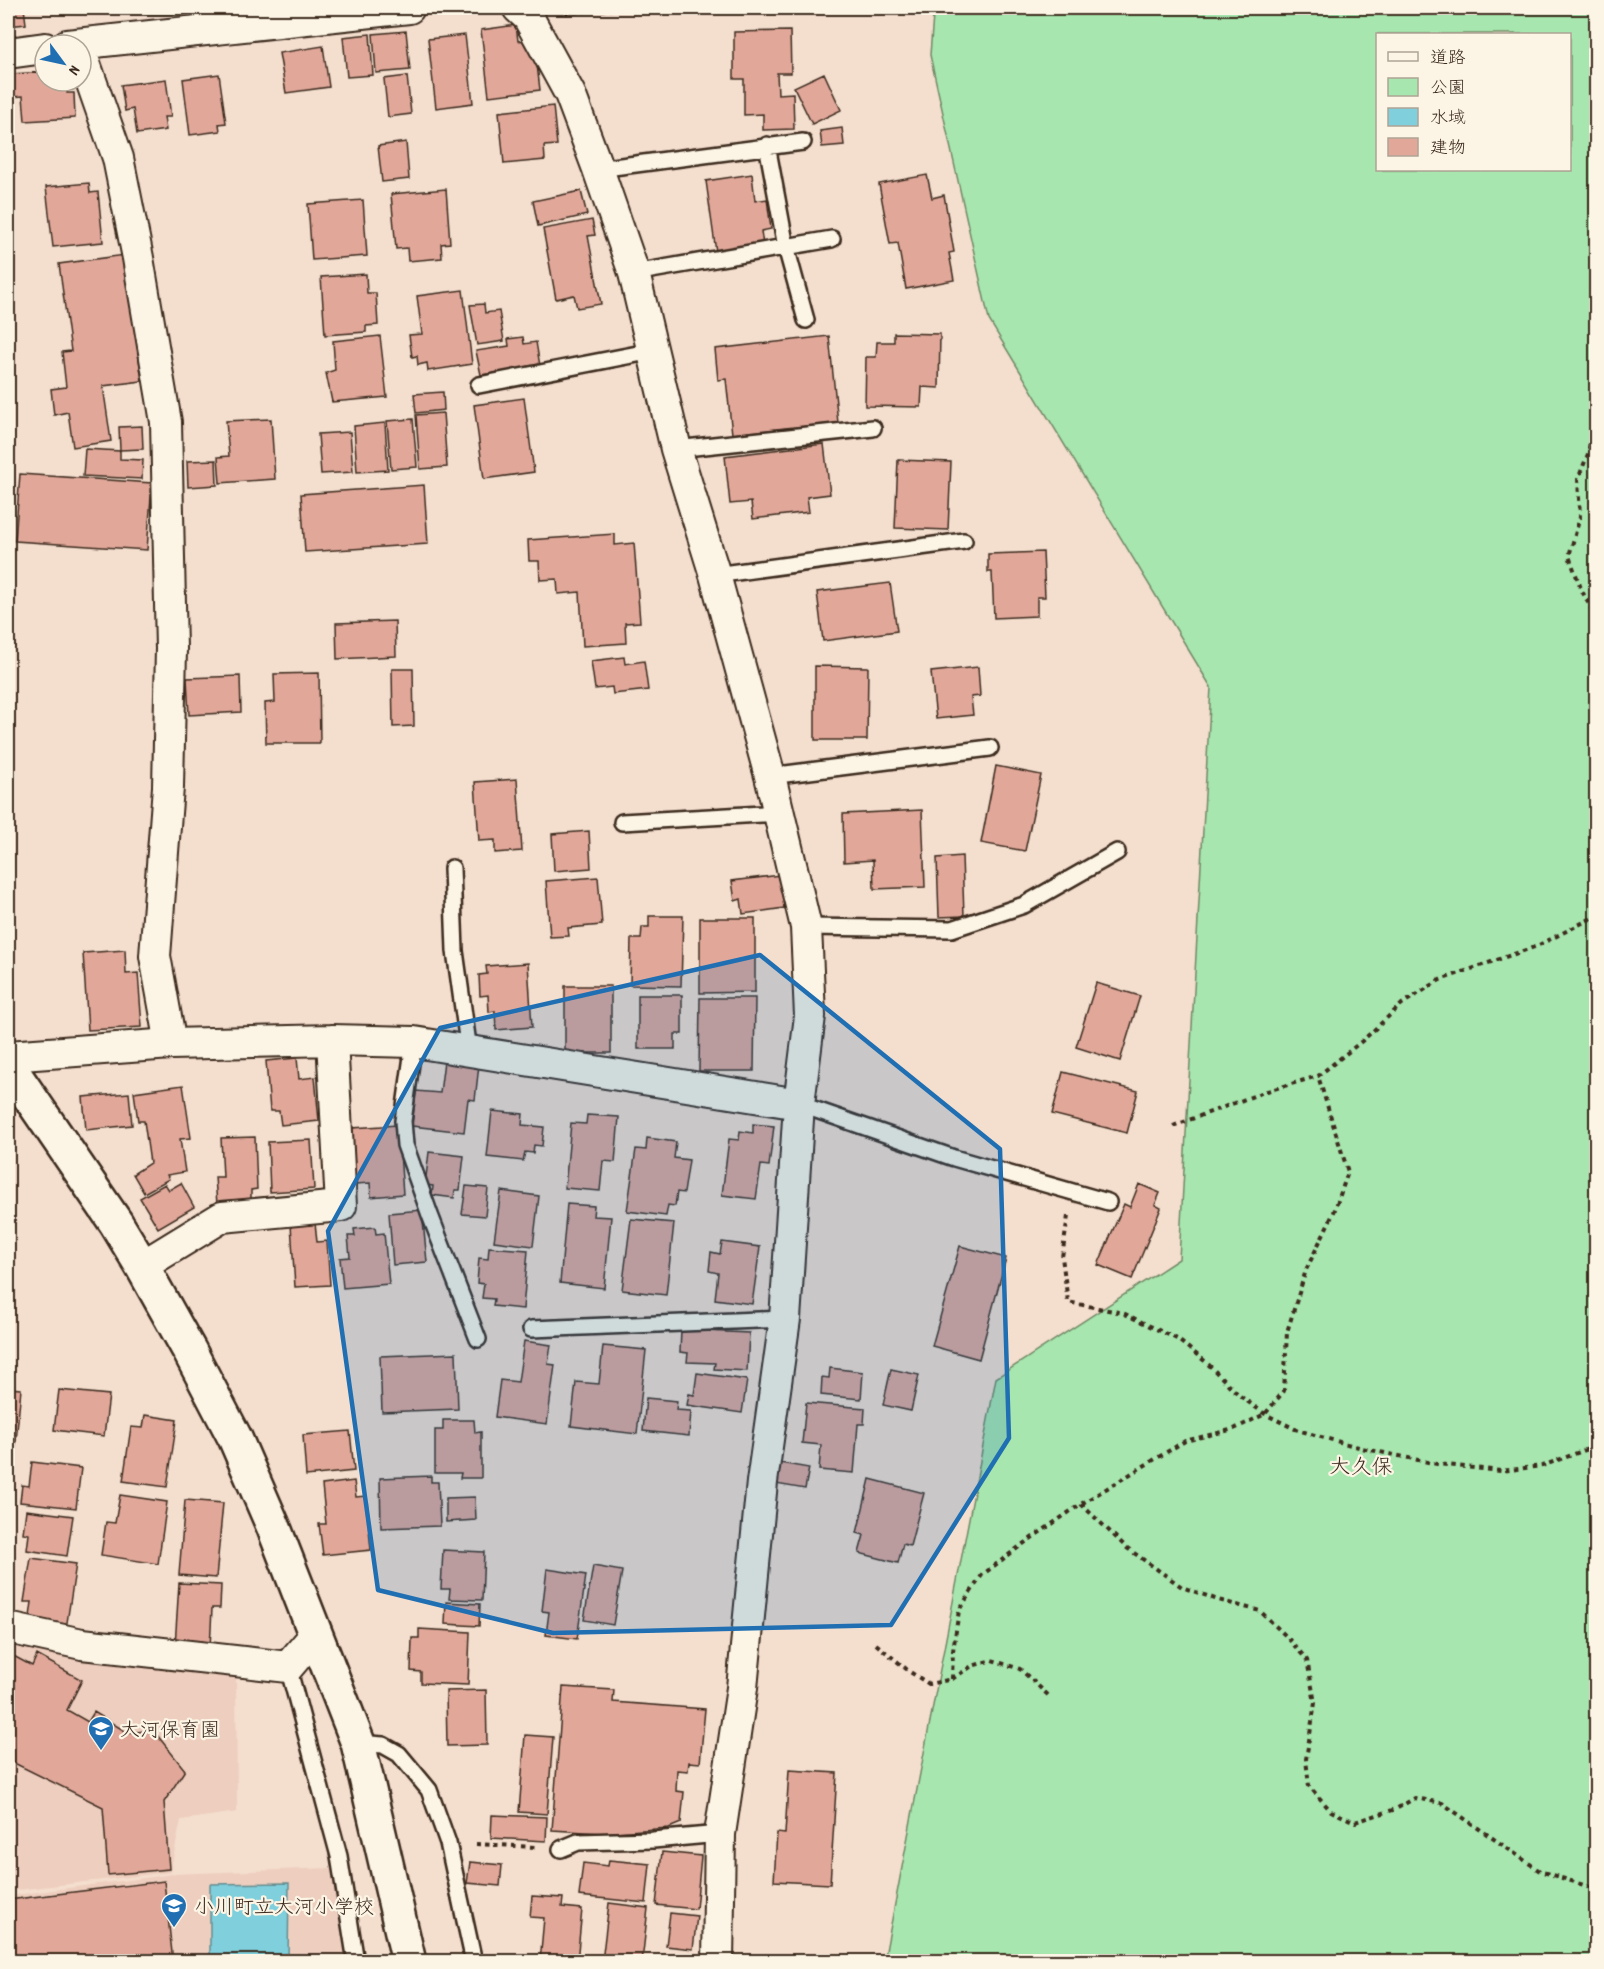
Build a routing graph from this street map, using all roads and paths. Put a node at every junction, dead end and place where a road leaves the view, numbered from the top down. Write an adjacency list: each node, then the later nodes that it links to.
1 (409, 8): 3 (street)
2 (624, 8): 4 (path)
3 (358, 10): 5 (street)
4 (523, 12): 11 (street)
5 (93, 44)
6 (33, 49): 7 (street)
7 (8, 52)
8 (93, 91): 34 (street)
9 (803, 142): 10 (lane)
10 (767, 146): 11 (lane); 13 (lane)
11 (598, 168): 14 (street)
12 (832, 239): 13 (lane)
13 (786, 247): 14 (lane); 15 (lane)
14 (634, 273): 16 (street)
15 (806, 320)
16 (653, 351): 17 (lane); 20 (street)
17 (479, 385)
18 (1596, 409): 23 (path)
19 (873, 428): 20 (lane)
20 (676, 449): 22 (street)
21 (964, 541): 22 (lane)
22 (715, 575): 25 (street)
23 (1596, 618)
24 (990, 747): 25 (lane)
25 (770, 776): 26 (street)
26 (779, 813): 27 (lane); 31 (street)
27 (622, 822)
28 (1117, 852): 31 (lane)
29 (452, 868): 35 (lane)
30 (1596, 916): 38 (path)
31 (806, 927): 39 (street)
32 (332, 1041): 33 (street); 34 (street); 43 (street)
33 (414, 1042): 35 (street); 46 (lane)
34 (171, 1044): 36 (street)
35 (470, 1051): 39 (street)
36 (8, 1056)
37 (8, 1065): 43 (street)
38 (1318, 1076): 40 (path); 47 (path)
39 (799, 1104): 41 (lane); 44 (street)
40 (1173, 1126)
41 (1071, 1192): 42 (lane); 47 (path)
42 (1108, 1202)
43 (142, 1266): 51 (street)
44 (785, 1319): 45 (lane); 57 (street)
45 (531, 1329)
46 (478, 1339)
47 (1265, 1414): 48 (path); 49 (path)
48 (1596, 1446)
49 (1082, 1504): 54 (path); 60 (path)
50 (8, 1628): 53 (street)
51 (316, 1634): 53 (street); 56 (street)
52 (876, 1644): 54 (path)
53 (288, 1667): 61 (lane)
54 (952, 1679): 55 (path)
55 (1049, 1696)
56 (358, 1743): 58 (lane); 62 (street)
57 (720, 1834): 59 (lane); 64 (street)
58 (448, 1843): 59 (path); 63 (lane)
59 (561, 1849)
60 (1596, 1888)
61 (356, 1962)
62 (408, 1962)
63 (474, 1962)
64 (718, 1962)

